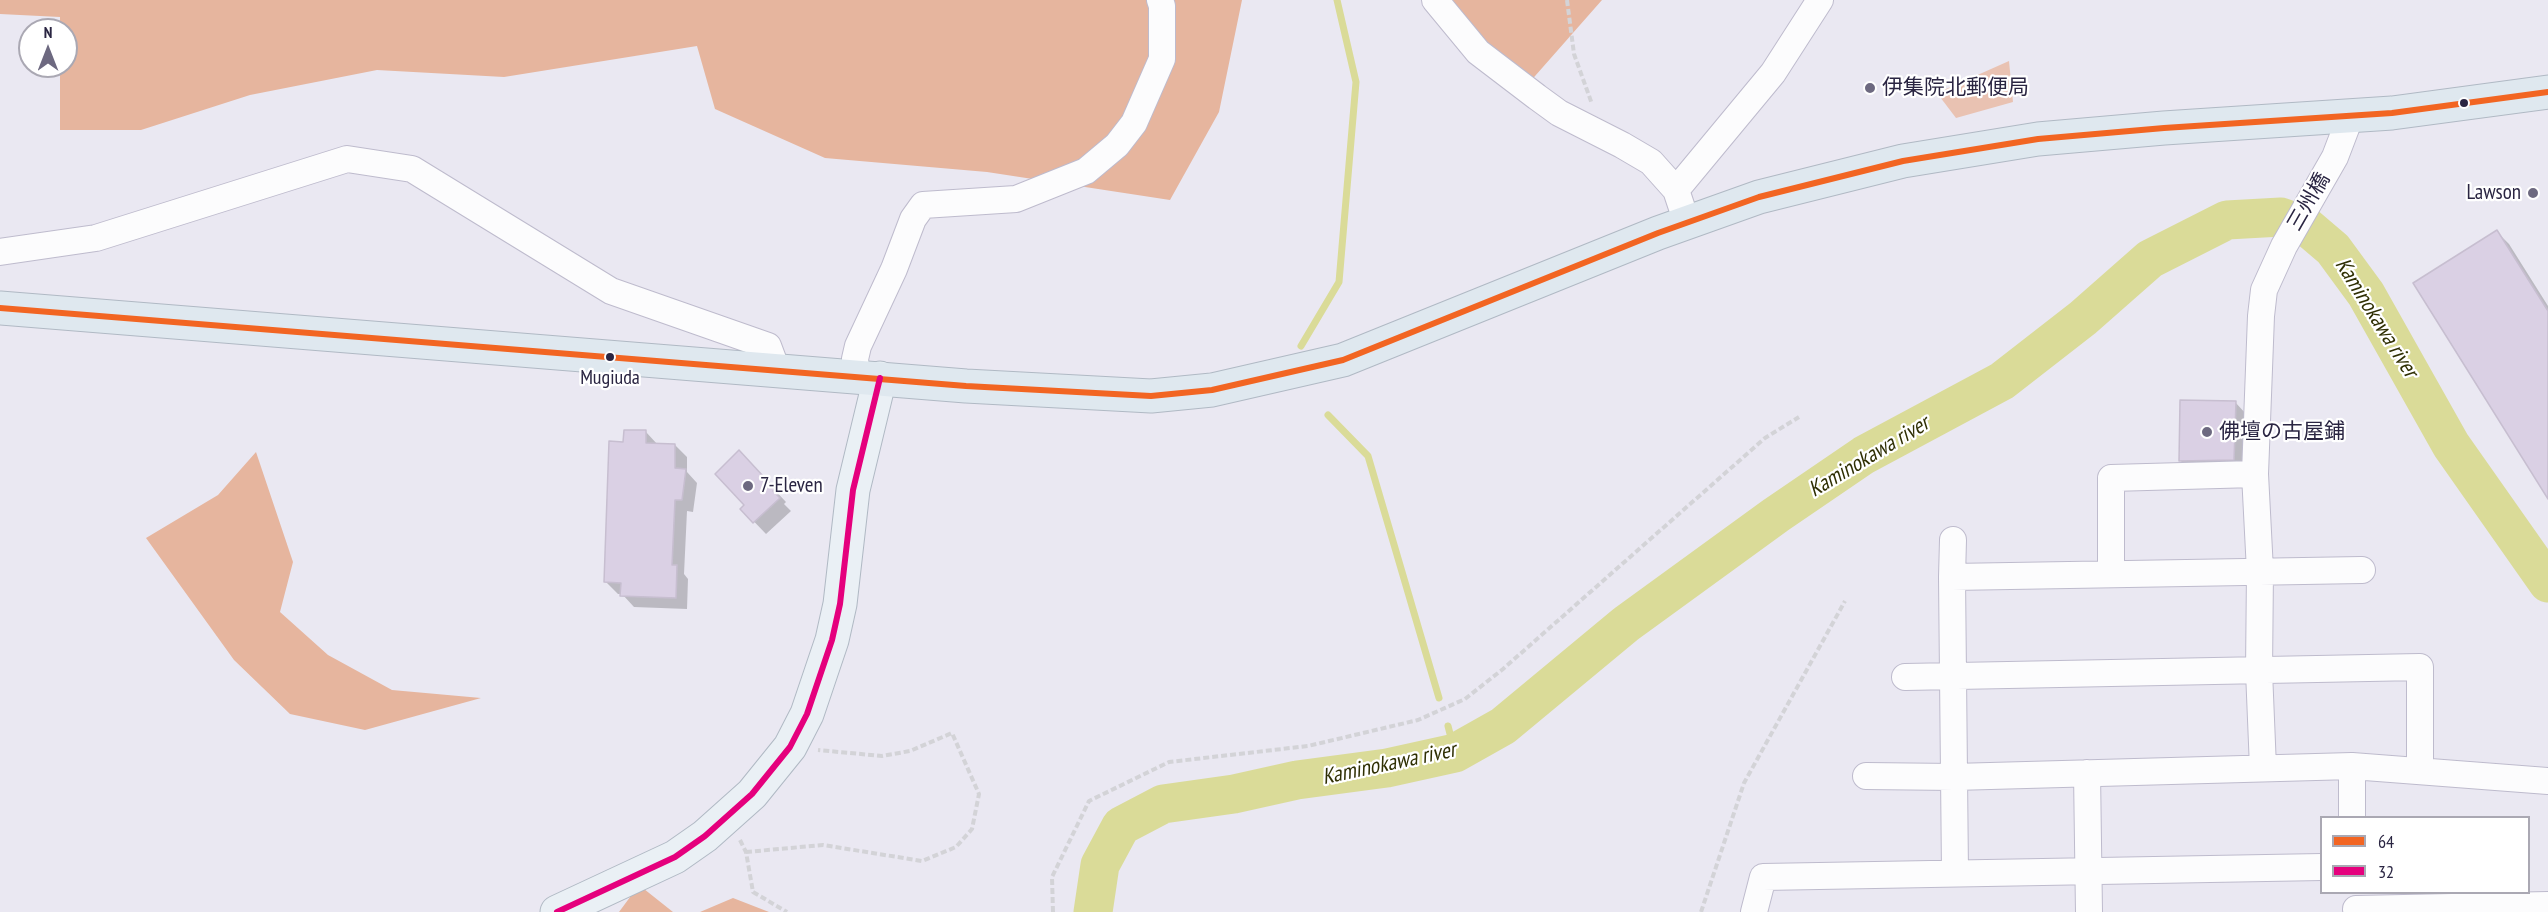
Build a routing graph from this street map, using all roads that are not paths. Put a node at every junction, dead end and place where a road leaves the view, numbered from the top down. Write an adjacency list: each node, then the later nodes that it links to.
1 (1160, 0): 11 (street)
2 (1435, 0): 6 (street)
3 (1820, 0): 6 (street)
4 (2548, 92): 5 (highway)
5 (2352, 115): 7 (highway); 12 (street, 三州橋)
6 (1676, 190): 7 (street)
7 (1687, 223): 11 (highway)
8 (0, 252): 10 (street)
9 (0, 308): 10 (highway)
10 (777, 370): 11 (highway)
11 (868, 378): 34 (main road)
12 (2255, 474): 15 (street, 三州橋); 16 (street)
13 (1953, 540): 17 (street)
14 (2362, 570): 15 (street)
15 (2260, 571): 16 (street); 18 (street, 三州橋)
16 (2111, 574): 17 (street)
17 (1952, 577): 20 (street)
18 (2259, 671): 20 (street); 22 (street, 三州橋); 23 (street)
19 (1905, 677): 20 (street)
20 (1953, 677): 26 (street)
21 (2352, 766): 22 (street); 23 (street); 28 (street)
22 (2263, 768): 24 (street)
23 (2420, 771): 27 (street)
24 (2087, 773): 26 (street); 31 (street)
25 (1866, 776): 26 (street)
26 (1954, 777): 30 (street)
27 (2548, 781)
28 (2352, 816)
29 (2320, 867): 31 (street)
30 (1954, 873): 31 (street); 35 (street)
31 (2088, 873): 36 (street)
32 (2355, 904): 33 (street)
33 (2548, 905)
34 (557, 912)
35 (1755, 912)
36 (2089, 912)

